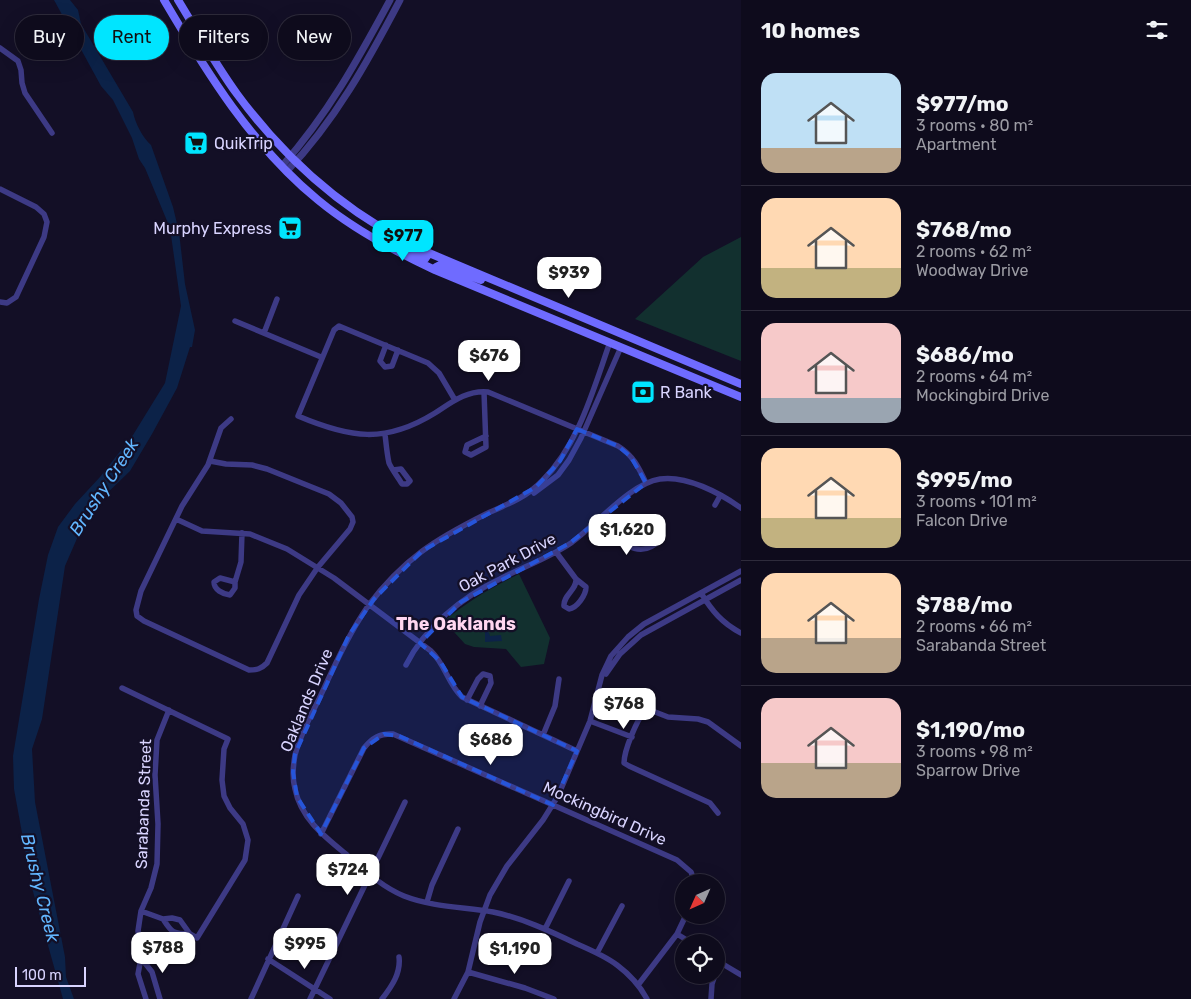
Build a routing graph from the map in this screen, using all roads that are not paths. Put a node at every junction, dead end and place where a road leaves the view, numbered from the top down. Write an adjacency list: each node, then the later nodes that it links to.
1 (164, 0): 8 (main road)
2 (178, 0): 7 (main road)
3 (390, 0): 7 (street)
4 (400, 0): 7 (street)
5 (0, 48): 6 (street)
6 (52, 133)
7 (293, 159): 8 (street); 11 (main road)
8 (284, 169): 10 (main road)
9 (0, 189): 15 (street)
10 (364, 233): 11 (main road); 12 (main road)
11 (429, 253): 13 (main road)
12 (435, 270): 13 (main road); 20 (main road)
13 (514, 288): 17 (main road)
14 (277, 299): 18 (street)
15 (0, 302)
16 (235, 321): 18 (street)
17 (615, 331): 19 (main road); 20 (main road)
18 (264, 333): 24 (street)
19 (625, 335): 22 (main road); 25 (main road)
20 (610, 342): 22 (main road); 32 (street, Oaklands Drive)
21 (386, 345): 23 (street); 23 (street); 24 (street)
22 (621, 347): 26 (main road); 33 (street, Oaklands Drive)
23 (398, 350): 30 (street)
24 (321, 357): 34 (street)
25 (741, 384)
26 (713, 385): 28 (main road); 29 (main road)
27 (484, 392): 30 (street); 32 (street); 35 (street)
28 (741, 392)
29 (741, 397)
30 (455, 400): 34 (street)
31 (231, 419): 36 (street)
32 (577, 429): 33 (street); 41 (street, Oaklands Drive)
33 (584, 431): 38 (street); 41 (street, Oaklands Drive)
34 (385, 434): 37 (street)
35 (486, 436)
36 (210, 461): 43 (street); 48 (street)
37 (393, 470)
38 (646, 483): 39 (street, Oak Park Drive); 44 (street, Oak Park Drive)
39 (720, 496): 40 (street); 42 (street, Oak Park Drive)
40 (715, 506)
41 (500, 508): 55 (street, Oaklands Drive)
42 (741, 508)
43 (176, 519): 45 (street); 48 (street)
44 (600, 520): 46 (street); 47 (street, Oak Park Drive)
45 (242, 533): 48 (street); 52 (street)
46 (661, 539)
47 (556, 552): 50 (street); 57 (street, Oak Park Drive)
48 (318, 567): 55 (street)
49 (741, 571): 53 (street)
50 (576, 579): 50 (street)
51 (741, 580): 54 (street)
52 (235, 582)
53 (701, 593): 54 (street); 60 (street)
54 (706, 601): 56 (street); 60 (street)
55 (369, 606): 57 (street); 74 (street, Oaklands Drive)
56 (741, 634)
57 (420, 644): 58 (street, Oak Park Drive); 62 (street)
58 (406, 665)
59 (559, 679): 66 (street)
60 (599, 687): 65 (street)
61 (122, 688): 64 (street)
62 (467, 700): 63 (street); 63 (street)
63 (480, 706): 66 (street)
64 (168, 710): 82 (street, Sarabanda Street); 86 (street)
65 (590, 721): 67 (street); 69 (street)
66 (543, 735): 69 (street)
67 (632, 737): 68 (street); 72 (street)
68 (741, 746)
69 (578, 751): 71 (street)
70 (405, 802): 76 (street)
71 (553, 805): 74 (street, Mockingbird Drive); 75 (street, Mockingbird Drive); 81 (street)
72 (718, 813)
73 (458, 829): 79 (street)
74 (322, 834): 76 (street, Oaklands Drive)
75 (692, 874)
76 (370, 875): 79 (street, Oaklands Drive); 98 (street)
77 (569, 881): 85 (street)
78 (298, 896): 92 (street)
79 (427, 902): 81 (street, Oaklands Drive)
80 (622, 906): 89 (street)
81 (484, 911): 85 (street, Oaklands Drive); 94 (street)
82 (141, 912): 83 (street); 91 (street, Sarabanda Street)
83 (163, 920): 86 (street); 86 (street)
84 (682, 924): 87 (street)
85 (546, 929): 89 (street, Oaklands Drive)
86 (190, 934)
87 (677, 934)
88 (675, 937): 97 (street)
89 (597, 953): 97 (street, Oaklands Drive)
90 (399, 957): 104 (street)
91 (141, 958): 99 (street, Sarabanda Street); 100 (street, Sarabanda Street)
92 (268, 960): 98 (street); 101 (street)
93 (725, 966): 95 (street)
94 (468, 972): 105 (street); 106 (street)
95 (741, 975)
96 (712, 984): 108 (street)
97 (638, 985): 107 (street, Oaklands Drive)
98 (315, 989): 102 (street); 103 (street)
99 (146, 999)
100 (160, 999)
101 (250, 999)
102 (310, 999)
103 (330, 999)
104 (382, 999)
105 (454, 999)
106 (554, 999)
107 (647, 999)
108 (711, 999)

